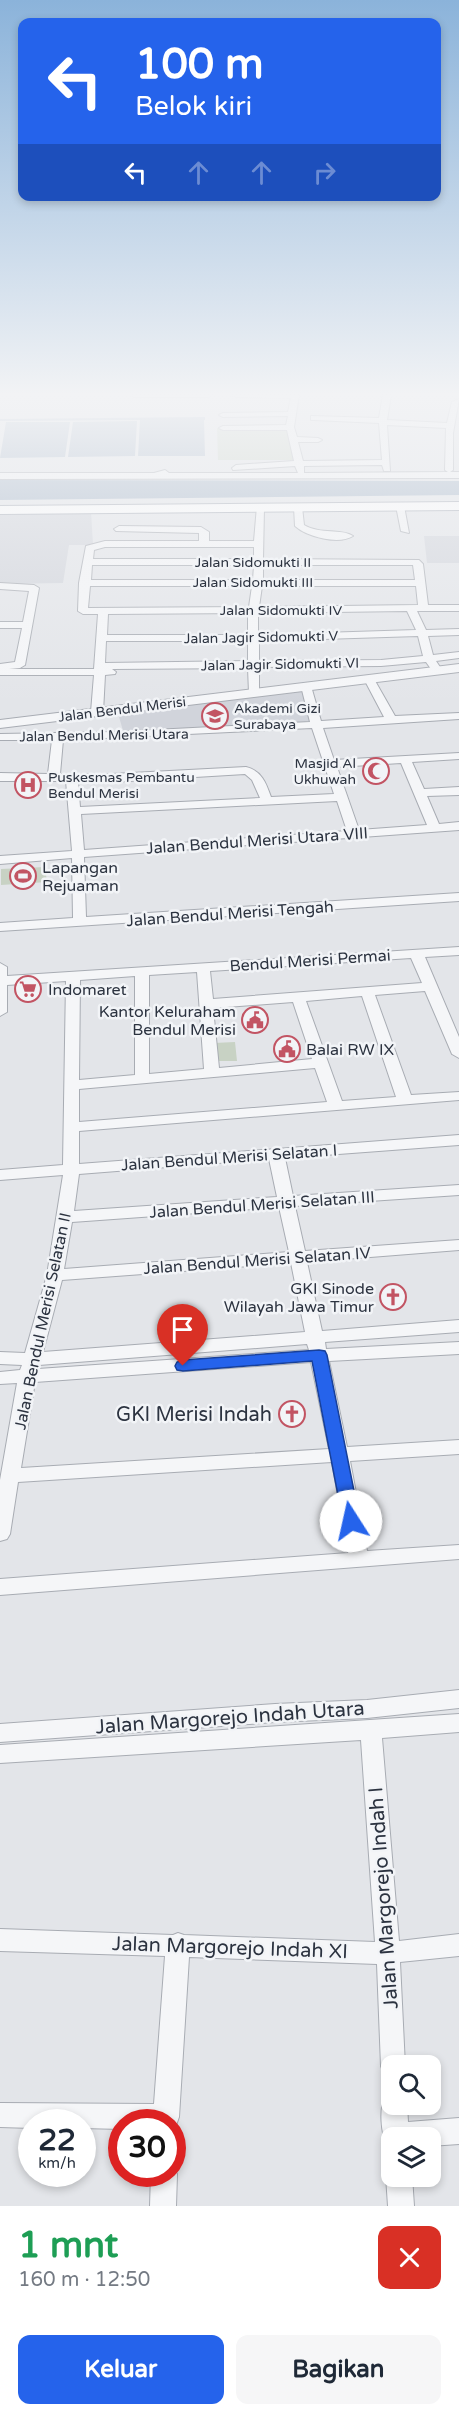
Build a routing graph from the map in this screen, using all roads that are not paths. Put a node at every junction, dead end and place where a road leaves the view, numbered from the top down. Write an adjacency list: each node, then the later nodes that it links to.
1 (400, 506): 2 (main road); 4 (main road); 7 (street)
2 (298, 507): 3 (main road); 8 (street)
3 (260, 508): 5 (main road); 10 (street)
4 (458, 508)
5 (0, 509)
6 (119, 529): 9 (street)
7 (406, 531)
8 (348, 536)
9 (204, 544): 10 (street); 11 (street)
10 (258, 544): 12 (street)
11 (88, 562): 12 (street, Jalan Sidomukti II); 15 (street)
12 (258, 562): 13 (street); 14 (street, Jalan Sidomukti II)
13 (258, 582): 14 (street, Jalan Sidomukti III); 15 (street, Jalan Sidomukti III); 20 (street)
14 (421, 582): 18 (street)
15 (84, 583): 21 (street)
16 (0, 586): 23 (street)
17 (411, 609): 18 (street, Jalan Sidomukti IV); 20 (street, Jalan Sidomukti IV); 25 (street)
18 (423, 609): 19 (street, Jalan Sidomukti IV)
19 (459, 609)
20 (254, 610): 21 (street, Jalan Sidomukti IV); 27 (street)
21 (102, 612): 26 (street)
22 (0, 625): 23 (street)
23 (28, 625): 30 (street)
24 (459, 632): 25 (street, Jalan Jagir Sidomukti V)
25 (422, 633): 27 (street, Jalan Jagir Sidomukti V); 29 (street)
26 (100, 638): 27 (street, Jalan Jagir Sidomukti V); 33 (street)
27 (253, 638): 31 (street)
28 (459, 655): 29 (street, Jalan Jagir Sidomukti VI)
29 (432, 663): 31 (street, Jalan Jagir Sidomukti VI); 32 (street, Jalan Bendul Merisi); 35 (street, Jalan Bendul Merisi)
30 (0, 666)
31 (254, 667): 33 (street, Jalan Jagir Sidomukti VI); 37 (street)
32 (459, 668)
33 (100, 669): 34 (street, Jalan Jagir Sidomukti VI); 38 (street)
34 (0, 672)
35 (369, 679): 36 (street, Jalan Bendul Merisi); 40 (street)
36 (306, 686): 37 (street, Jalan Bendul Merisi); 42 (street)
37 (254, 693): 38 (street, Jalan Bendul Merisi)
38 (97, 712): 41 (street, Jalan Bendul Merisi)
39 (459, 716): 40 (street, Jalan Bendul Merisi Utara)
40 (391, 719): 42 (street, Jalan Bendul Merisi Utara)
41 (0, 724)
42 (316, 725): 44 (street, Jalan Bendul Merisi Utara); 47 (street)
43 (0, 737): 44 (street, Jalan Bendul Merisi Utara)
44 (58, 738): 49 (street)
45 (459, 756): 46 (street)
46 (405, 760): 47 (street); 52 (street)
47 (332, 764): 53 (street)
48 (0, 777): 49 (street)
49 (54, 777): 50 (street)
50 (72, 778): 54 (street); 55 (street)
51 (459, 791): 52 (street)
52 (421, 793): 57 (street)
53 (342, 797): 54 (street); 58 (street)
54 (267, 802): 55 (street)
55 (74, 811): 59 (street)
56 (459, 826): 57 (street, Jalan Bendul Merisi Utara VIII)
57 (435, 828): 58 (street, Jalan Bendul Merisi Utara VIII)
58 (354, 833): 59 (street, Jalan Bendul Merisi Utara VIII)
59 (78, 853): 60 (street, Jalan Bendul Merisi Utara VIII); 62 (street)
60 (0, 858)
61 (459, 897): 62 (street, Jalan Bendul Merisi Tengah)
62 (80, 922): 63 (street, Jalan Bendul Merisi Tengah)
63 (0, 927)
64 (459, 951): 65 (street, Bendul Merisi Permai)
65 (416, 953): 66 (street, Bendul Merisi Permai); 70 (street)
66 (203, 967): 67 (street, Bendul Merisi Permai); 73 (street)
67 (142, 971): 68 (street, Bendul Merisi Permai); 78 (street)
68 (73, 976): 69 (street, Bendul Merisi Permai); 79 (street)
69 (1, 983): 74 (street)
70 (429, 987): 71 (street); 75 (street)
71 (367, 992): 72 (street); 81 (street)
72 (298, 997): 73 (street); 76 (street)
73 (207, 1004): 77 (street)
74 (0, 1012)
75 (459, 1054)
76 (321, 1063): 77 (street); 82 (street)
77 (212, 1073): 78 (street)
78 (142, 1078): 79 (street)
79 (71, 1085): 83 (street)
80 (459, 1096): 81 (street)
81 (405, 1100): 82 (street)
82 (336, 1106): 83 (street)
83 (72, 1127): 86 (street)
84 (459, 1140): 85 (street, Jalan Bendul Merisi Selatan I)
85 (276, 1154): 86 (street, Jalan Bendul Merisi Selatan I); 89 (street)
86 (71, 1174): 87 (street, Jalan Bendul Merisi Selatan I); 90 (street, Jalan Bendul Merisi Selatan II)
87 (0, 1175)
88 (459, 1190): 89 (street, Jalan Bendul Merisi Selatan III)
89 (286, 1203): 90 (street, Jalan Bendul Merisi Selatan III); 92 (street)
90 (66, 1217): 93 (street, Jalan Bendul Merisi Selatan II)
91 (459, 1245): 92 (street, Jalan Bendul Merisi Selatan IV)
92 (298, 1257): 93 (street, Jalan Bendul Merisi Selatan IV); 95 (street)
93 (55, 1275): 98 (street, Jalan Bendul Merisi Selatan II)
94 (459, 1326): 95 (street)
95 (317, 1346): 96 (street); 98 (street); 100 (street); 102 (street)
96 (459, 1348)
97 (0, 1358): 98 (street)
98 (33, 1359): 100 (street, Jalan Bendul Merisi Selatan II)
99 (0, 1378): 100 (street)
100 (27, 1378): 103 (street, Jalan Bendul Merisi Selatan II)
101 (459, 1447): 102 (street)
102 (340, 1456): 103 (street); 106 (street)
103 (11, 1476): 104 (street, Jalan Bendul Merisi Selatan II)
104 (0, 1534)
105 (459, 1552): 106 (street)
106 (359, 1560): 107 (street)
107 (0, 1587)
108 (459, 1699): 109 (street, Jalan Margorejo Indah Utara)
109 (369, 1720): 110 (street, Jalan Margorejo Indah Utara); 111 (street, Jalan Margorejo Indah Utara); 112 (street, Jalan Margorejo Indah Utara); 116 (street, Jalan Margorejo Indah I)
110 (459, 1723)
111 (0, 1733)
112 (0, 1754)
113 (0, 1940): 114 (street, Jalan Margorejo Indah XI)
114 (178, 1944): 116 (street, Jalan Margorejo Indah XI); 118 (street)
115 (459, 1945): 116 (street, Jalan Margorejo Indah XI)
116 (388, 1953): 117 (street, Jalan Margorejo Indah I)
117 (393, 2055)
118 (167, 2109)
119 (0, 2115): 120 (street)
120 (108, 2118)
121 (459, 2131): 122 (street)
122 (441, 2133)
123 (164, 2187): 125 (street)
124 (400, 2187): 126 (street)
125 (163, 2206)
126 (401, 2206)

